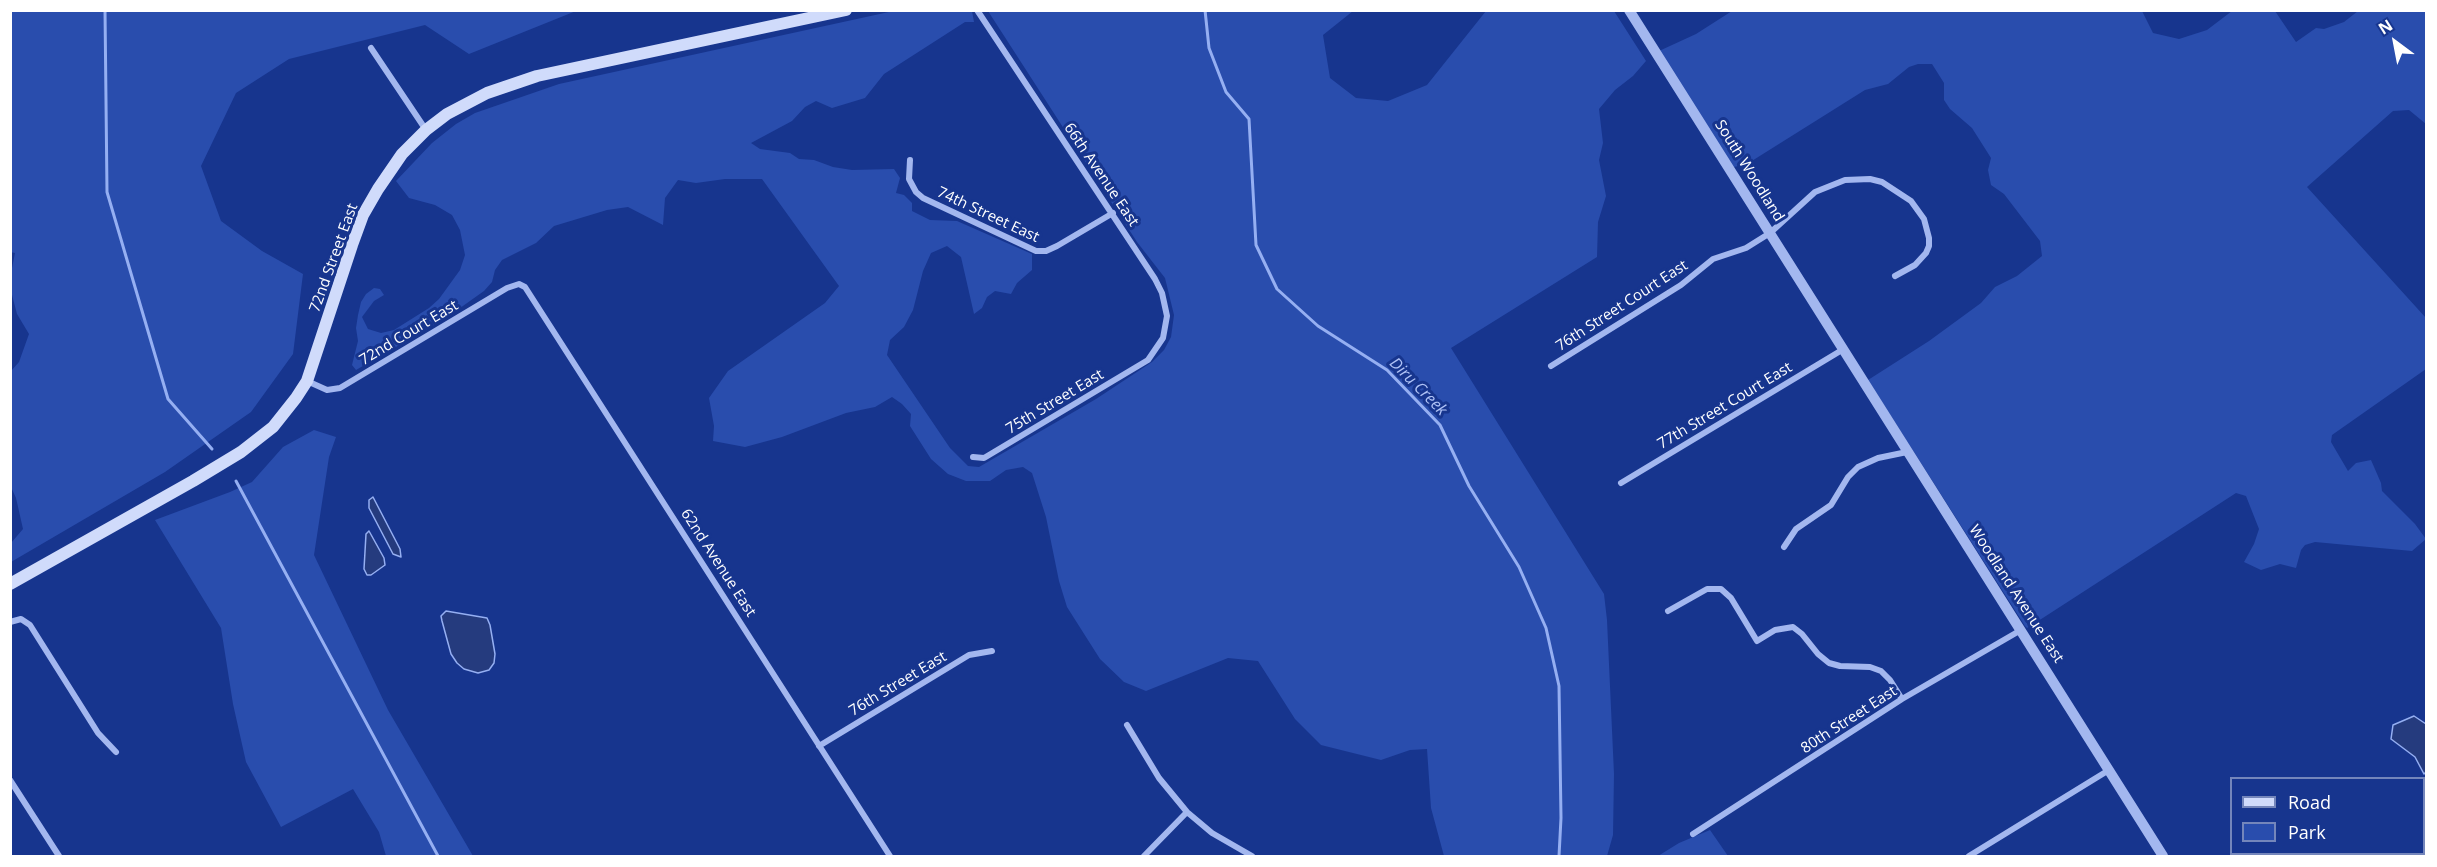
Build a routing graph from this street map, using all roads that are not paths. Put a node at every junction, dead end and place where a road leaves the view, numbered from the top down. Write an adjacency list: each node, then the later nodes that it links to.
1 (846, 10): 5 (main road, 72nd Street East)
2 (977, 10): 7 (street, 66th Avenue East)
3 (1629, 10): 8 (street, South Woodland)
4 (371, 48): 5 (street)
5 (426, 130): 14 (main road, 72nd Street East)
6 (910, 160): 7 (street, 74th Street East)
7 (1113, 213): 12 (street, 66th Avenue East)
8 (1770, 233): 9 (street, 76th Street Court East); 11 (street, South Woodland); 13 (street, 76th Street Court East)
9 (1895, 276)
10 (522, 285): 14 (street, 72nd Court East); 26 (street, 62nd Avenue East)
11 (1842, 350): 15 (street, Woodland Avenue East); 17 (street, 77th Street Court East)
12 (1148, 360): 16 (street, 75th Street East)
13 (1551, 366)
14 (307, 381): 19 (main road, 72nd Street East)
15 (1907, 452): 18 (street); 22 (street, Woodland Avenue East)
16 (973, 458)
17 (1621, 483)
18 (1784, 547)
19 (10, 584)
20 (1668, 611): 24 (street)
21 (10, 622): 27 (street)
22 (2021, 630): 24 (street, 80th Street East); 28 (street, Woodland Avenue East)
23 (992, 651): 26 (street, 76th Street East)
24 (1902, 699): 31 (street, 80th Street East)
25 (1127, 725): 30 (street)
26 (819, 746): 33 (street, 62nd Avenue East)
27 (116, 752)
28 (2109, 770): 36 (street); 37 (street, Woodland Avenue East)
29 (10, 780): 32 (street)
30 (1187, 812): 34 (street); 35 (street)
31 (1693, 834)
32 (59, 856)
33 (890, 856)
34 (1144, 856)
35 (1252, 856)
36 (1969, 856)
37 (2163, 856)

